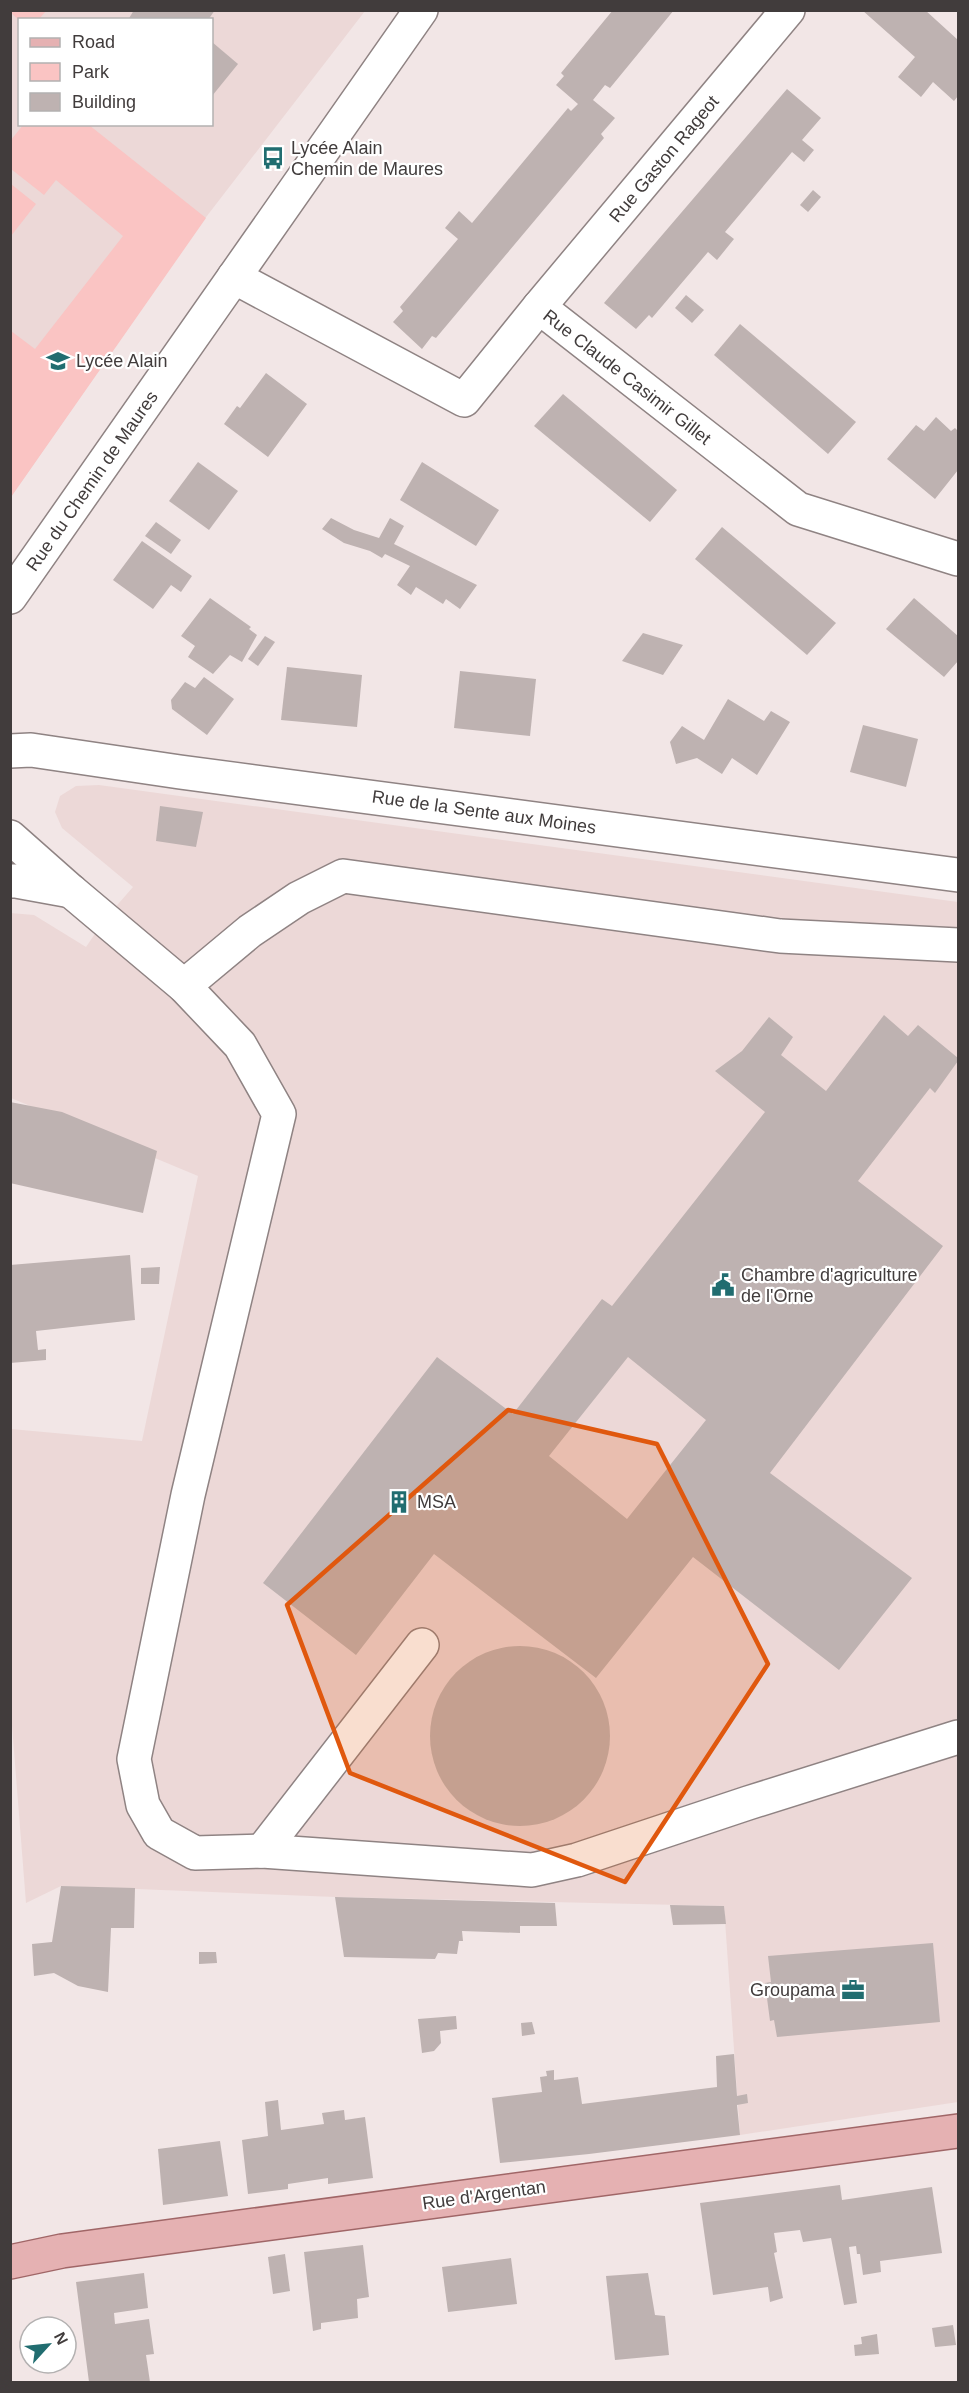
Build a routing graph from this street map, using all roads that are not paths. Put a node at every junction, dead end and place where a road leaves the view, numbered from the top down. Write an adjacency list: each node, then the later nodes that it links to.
1 (420, 10): 3 (street, Rue du Chemin de Maures)
2 (788, 10): 4 (street, Rue Gaston Rageot)
3 (234, 277): 4 (street, Rue Claude Casimir Gillet); 6 (street, Rue du Chemin de Maures)
4 (539, 307): 5 (street, Rue Claude Casimir Gillet)
5 (958, 559)
6 (10, 597)
7 (10, 752): 9 (street, Rue de la Sente aux Moines)
8 (10, 837): 11 (street)
9 (958, 875)
10 (10, 881): 11 (street)
11 (71, 891): 13 (street)
12 (958, 945): 13 (street)
13 (184, 986): 16 (street)
14 (422, 1645): 16 (street)
15 (958, 1737): 16 (street)
16 (261, 1851)
17 (958, 2131): 18 (main road, Rue d'Argentan)
18 (10, 2262)

